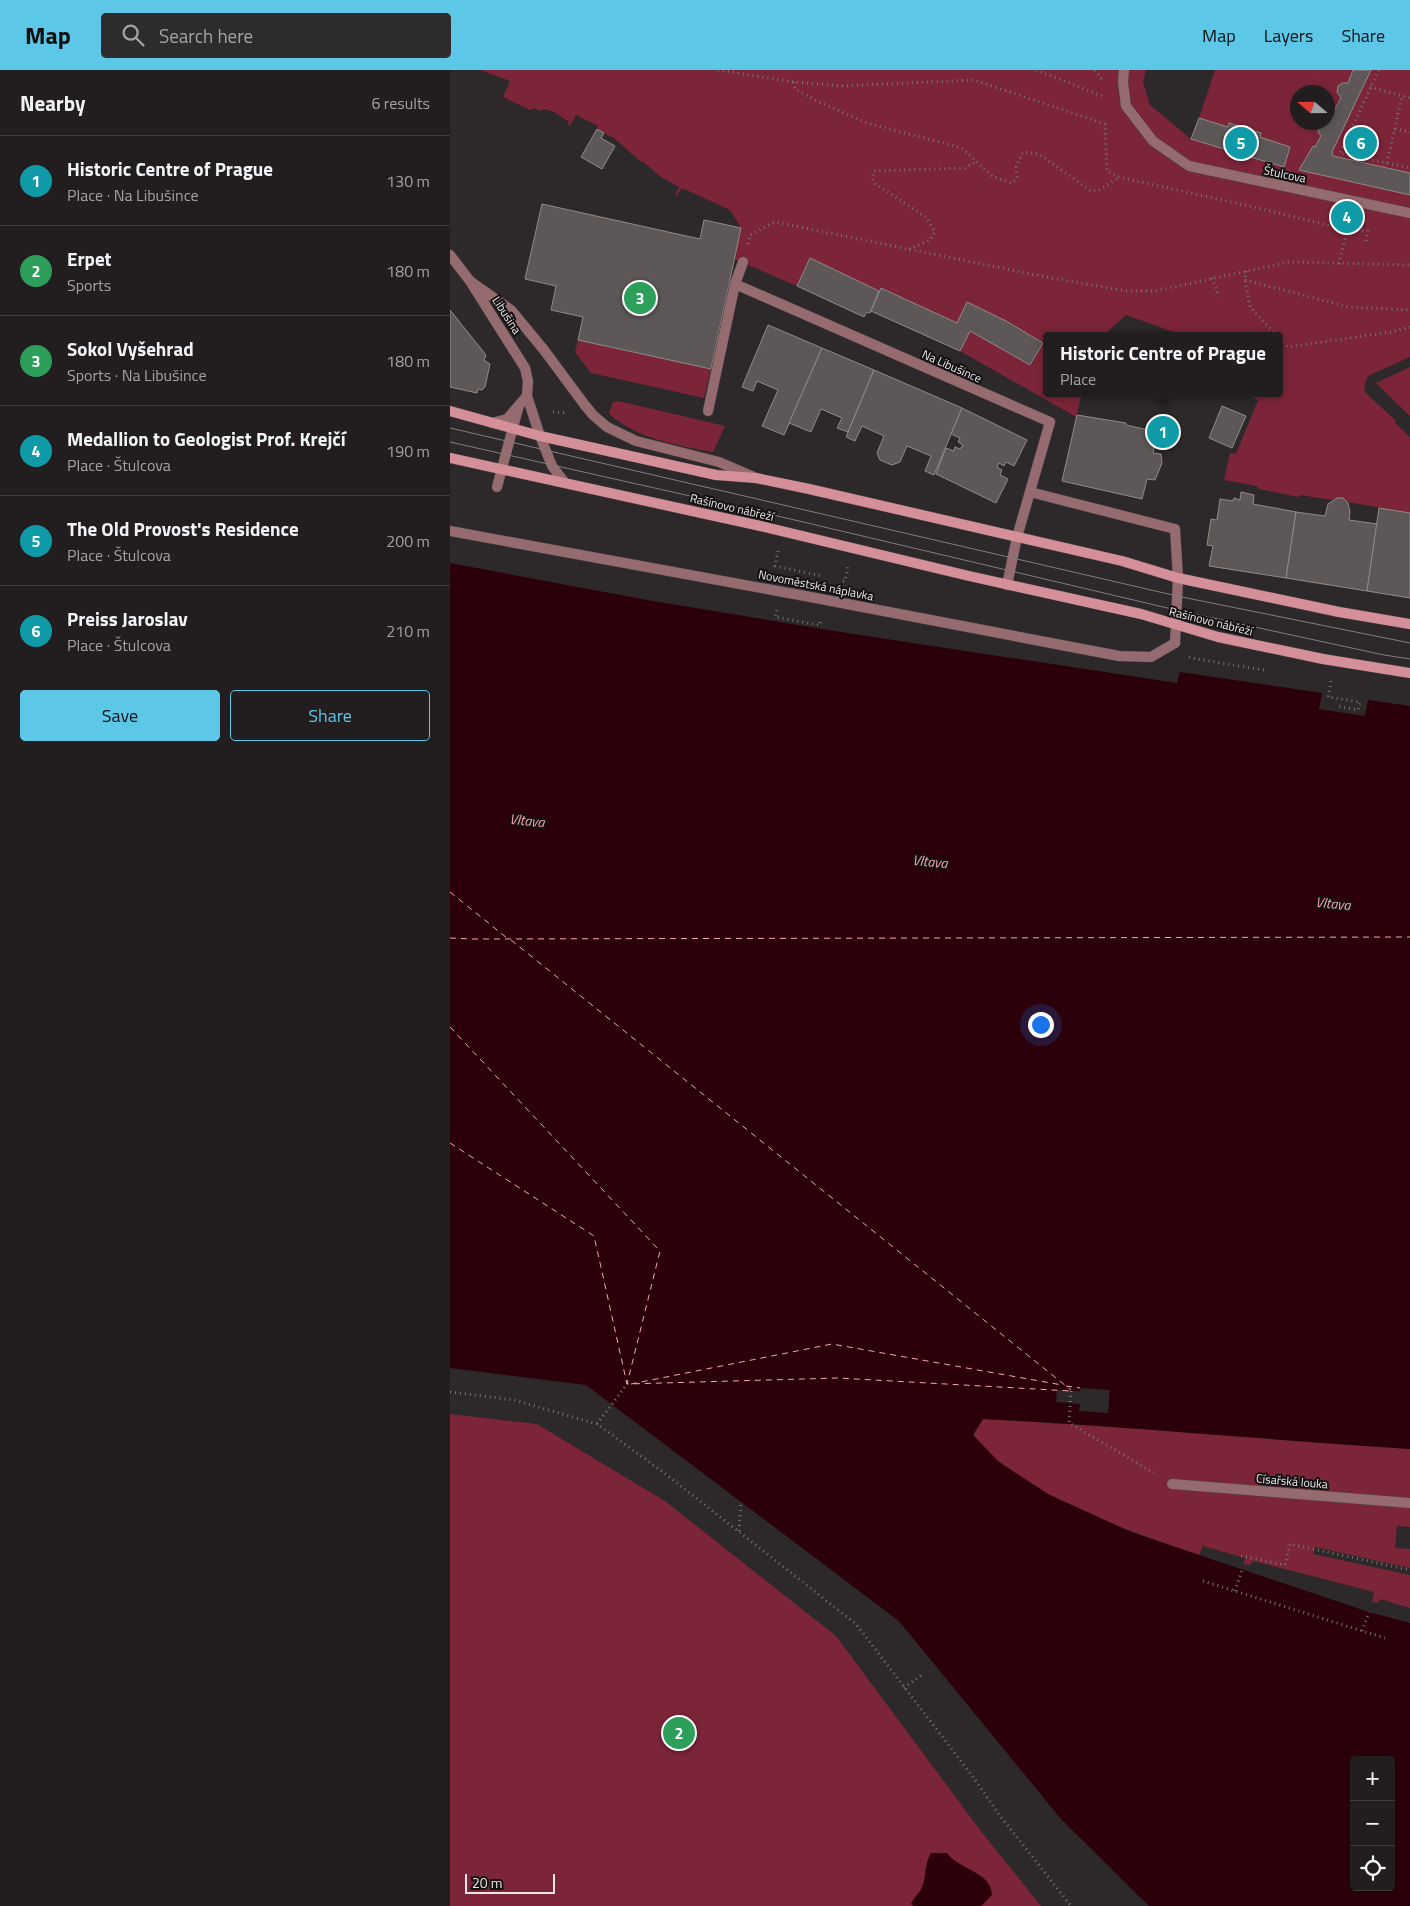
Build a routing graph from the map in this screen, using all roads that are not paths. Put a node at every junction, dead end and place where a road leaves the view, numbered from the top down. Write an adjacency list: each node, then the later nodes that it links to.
1 (1124, 70): 2 (street, Štulcova)
2 (1410, 213)
3 (450, 255): 5 (street, Libušina)
4 (742, 262): 6 (street)
5 (470, 281): 7 (street, Libušina); 16 (street)
6 (735, 284): 10 (street); 19 (street, Na Libušince)
7 (527, 396): 8 (street); 13 (street, Libušina)
8 (519, 405): 11 (street); 12 (street)
9 (450, 411): 11 (main road)
10 (708, 411)
11 (492, 423): 12 (main road)
12 (512, 428): 13 (main road); 15 (street)
13 (540, 436): 16 (main road); 17 (street, Libušina)
14 (450, 458): 15 (main road, Rašínovo nábřeží)
15 (501, 469): 17 (main road, Rašínovo nábřeží); 18 (street)
16 (756, 478): 21 (main road)
17 (565, 483): 23 (main road, Rašínovo nábřeží)
18 (497, 487)
19 (1030, 492): 21 (street, Na Libušince); 22 (street, Rašínovo nábřeží)
20 (450, 531): 26 (street, Novoměstská náplavka)
21 (1017, 537): 22 (main road); 23 (street)
22 (1178, 578): 24 (main road); 25 (street, Rašínovo nábřeží)
23 (1007, 585): 25 (main road, Rašínovo nábřeží)
24 (1410, 624)
25 (1175, 625): 26 (street, Rašínovo nábřeží); 27 (main road, Rašínovo nábřeží)
26 (1175, 643)
27 (1410, 673)
28 (1172, 1484): 29 (street, Císařská louka)
29 (1410, 1503)

